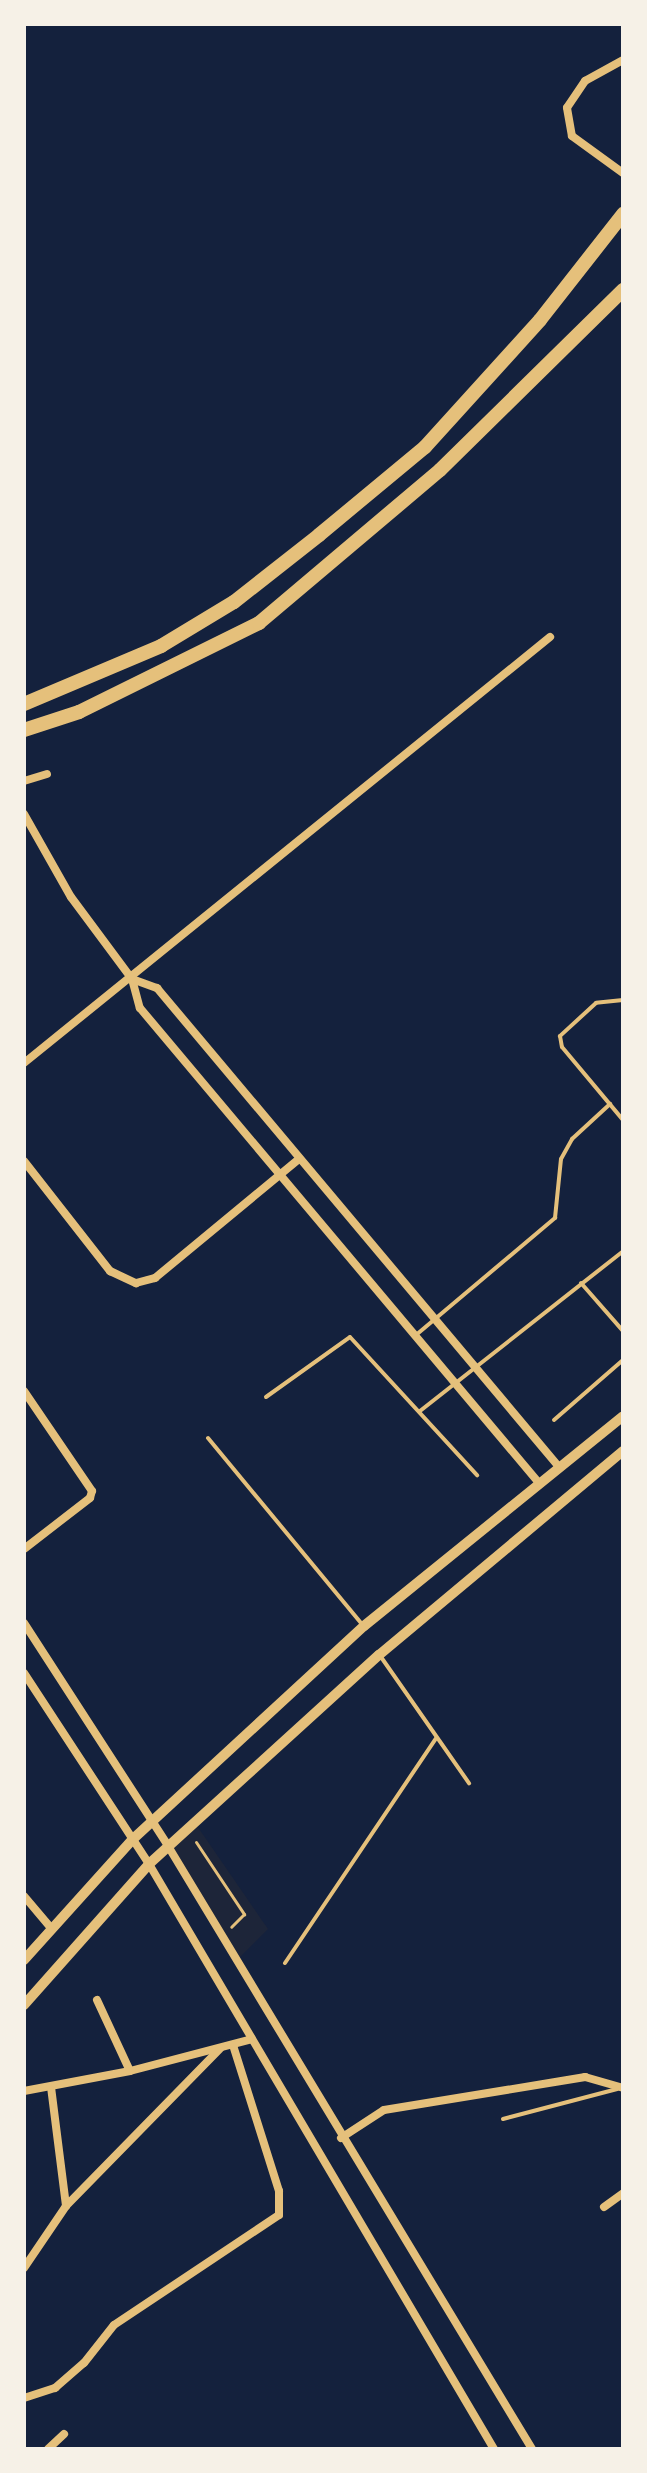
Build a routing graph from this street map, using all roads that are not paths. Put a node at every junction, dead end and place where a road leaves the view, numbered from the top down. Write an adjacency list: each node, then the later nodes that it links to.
1 (623, 60): 2 (street)
2 (623, 173)
3 (623, 214): 6 (highway)
4 (623, 290): 7 (highway)
5 (550, 637): 11 (street)
6 (24, 704)
7 (24, 730)
8 (47, 774): 9 (street)
9 (24, 781)
10 (24, 814): 11 (street)
11 (132, 979): 13 (street); 16 (street); 18 (street)
12 (623, 1000): 14 (lane)
13 (24, 1063)
14 (610, 1104): 15 (lane); 21 (lane)
15 (623, 1120)
16 (299, 1159): 18 (street); 21 (street)
17 (24, 1161): 18 (street)
18 (279, 1176): 23 (street)
19 (623, 1251): 20 (lane)
20 (581, 1283): 22 (lane); 25 (lane)
21 (437, 1318): 23 (lane); 25 (street)
22 (623, 1331)
23 (416, 1335): 26 (street)
24 (623, 1360): 31 (lane)
25 (475, 1366): 26 (lane); 34 (street)
26 (457, 1382): 29 (lane); 36 (street)
27 (24, 1391): 37 (street)
28 (266, 1397): 29 (lane)
29 (420, 1411): 35 (lane)
30 (623, 1416): 34 (street)
31 (554, 1420)
32 (208, 1438): 39 (lane)
33 (623, 1451): 40 (street)
34 (559, 1467): 36 (street)
35 (477, 1475)
36 (539, 1483): 39 (street)
37 (24, 1549)
38 (24, 1623): 44 (street)
39 (364, 1626): 44 (street)
40 (379, 1655): 42 (lane); 46 (street)
41 (24, 1673): 45 (street)
42 (436, 1738): 43 (lane); 51 (lane)
43 (469, 1783)
44 (153, 1822): 45 (street); 46 (street)
45 (133, 1839): 47 (street); 49 (street)
46 (168, 1846): 47 (street); 62 (street)
47 (149, 1864): 53 (street); 54 (street)
48 (24, 1896): 49 (street)
49 (51, 1928): 50 (street)
50 (24, 1960)
51 (285, 1963)
52 (97, 2000): 57 (street)
53 (24, 2005)
54 (252, 2039): 55 (street); 70 (street)
55 (233, 2045): 56 (street); 67 (street)
56 (220, 2049): 57 (street); 64 (street)
57 (130, 2071): 58 (street)
58 (51, 2087): 60 (street); 64 (street)
59 (623, 2088): 61 (lane); 62 (street)
60 (24, 2091)
61 (503, 2119)
62 (341, 2138): 71 (street)
63 (623, 2193): 65 (street)
64 (66, 2206): 66 (street)
65 (604, 2207)
66 (24, 2268)
67 (24, 2398)
68 (64, 2434): 69 (street)
69 (48, 2449)
70 (494, 2449)
71 (532, 2449)

